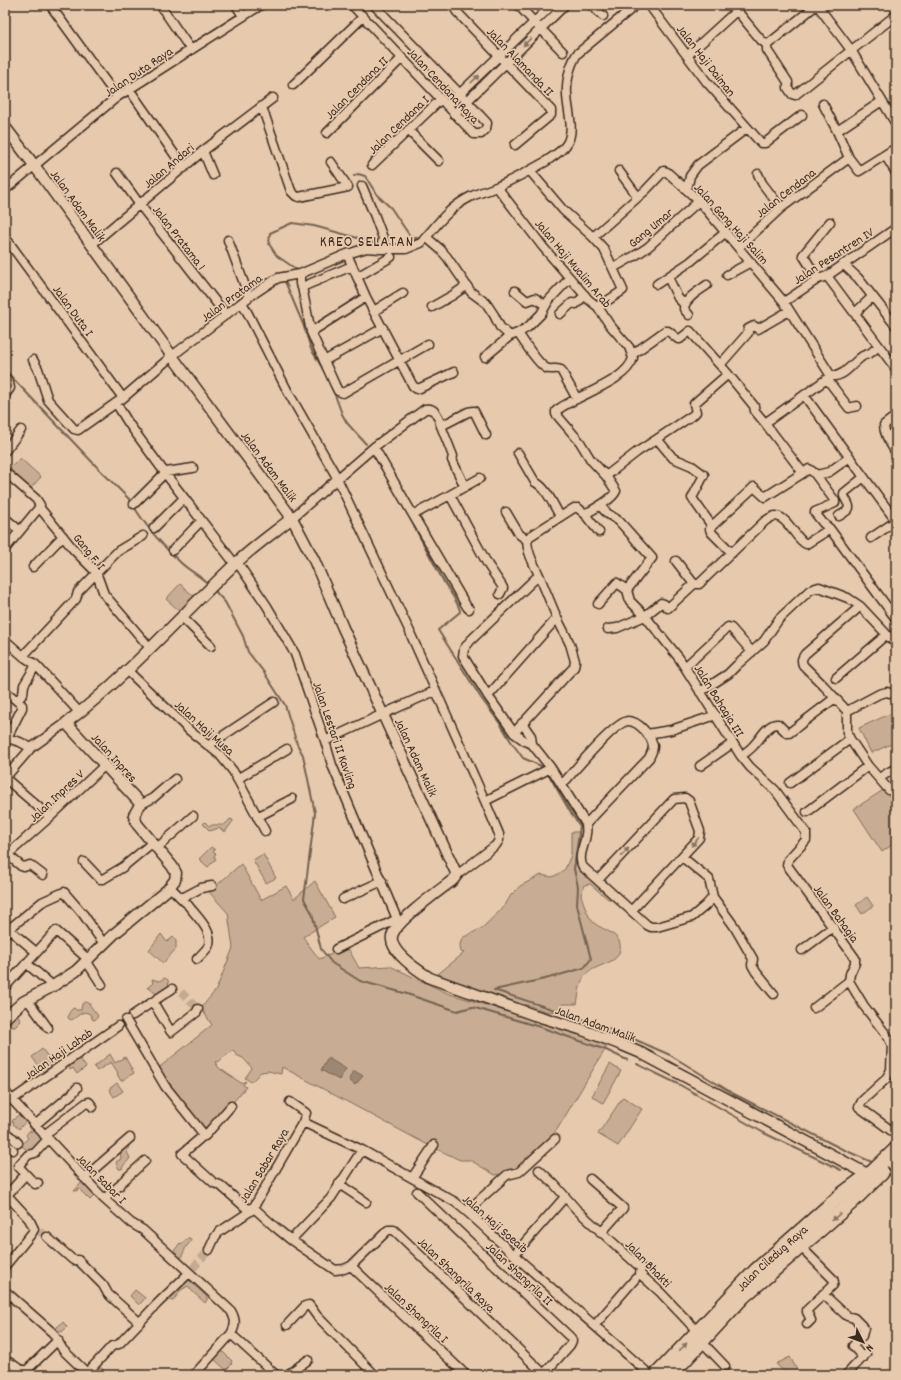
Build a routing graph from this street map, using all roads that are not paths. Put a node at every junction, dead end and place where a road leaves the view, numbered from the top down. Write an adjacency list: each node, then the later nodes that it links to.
1 (50, 5): 31 (street)
2 (160, 5): 21 (street)
3 (236, 5): 14 (street)
4 (352, 5): 17 (street, Jalan Cendana Raya)
5 (374, 5): 30 (street, Jalan Cendana Raya)
6 (518, 5): 18 (street)
7 (552, 5): 18 (street)
8 (565, 5): 19 (street)
9 (591, 5): 16 (street)
10 (636, 5): 57 (street, Jalan Pratama)
11 (649, 5): 24 (street, Jalan Haji Daiman)
12 (456, 8): 25 (street, Jalan Alamanda II)
13 (825, 8): 20 (street); 22 (street)
14 (251, 11): 21 (street, Jalan Duta Raya)
15 (896, 15): 22 (street)
16 (603, 16)
17 (363, 17): 26 (street, Jalan Cendana Raya); 28 (street)
18 (534, 22): 19 (street); 25 (street)
19 (541, 28): 23 (street); 27 (street, one-way to 27)
20 (767, 45): 22 (street); 24 (street)
21 (191, 50): 29 (street, Jalan Duta Raya)
22 (851, 50): 35 (street)
23 (563, 52)
24 (688, 55): 43 (street, Jalan Haji Daiman)
25 (500, 56): 27 (street, Jalan Alamanda II); 30 (street, one-way to 25)
26 (402, 58): 33 (street, Jalan Cendana Raya); 46 (street, Jalan Cendana II)
27 (506, 63): 34 (street); 47 (street, Jalan Alamanda II)
28 (293, 85)
29 (129, 89): 31 (street, Jalan Duta Raya); 56 (street)
30 (460, 94): 34 (street, Jalan Cendana Raya); 37 (street)
31 (117, 96): 54 (street, Jalan Duta Raya)
32 (273, 98): 38 (street, Jalan Andari)
33 (441, 99): 37 (street, Jalan Cendana Raya); 44 (street, Jalan Cendana I)
34 (467, 101): 39 (street); 39 (street, Jalan Cendana Raya)
35 (882, 101): 41 (street); 45 (street)
36 (823, 104): 45 (street)
37 (447, 106): 39 (street, Jalan Cendana Raya)
38 (262, 107): 49 (street, Jalan Andari); 53 (street)
39 (454, 114)
40 (802, 115): 43 (street, Jalan Haji Daiman)
41 (896, 124)
42 (5, 127): 54 (street, Jalan Adam Malik)
43 (747, 128): 66 (street)
44 (408, 130): 52 (street); 55 (street, Jalan Cendana I)
45 (837, 131): 51 (street)
46 (327, 133)
47 (515, 145)
48 (896, 148): 50 (street)
49 (204, 151): 56 (street, Jalan Andari); 62 (street)
50 (885, 155): 51 (street); 60 (street)
51 (849, 158): 70 (street, Jalan Cendana)
52 (439, 161)
53 (331, 162)
54 (34, 165): 65 (street, Jalan Duta Raya); 78 (street, Jalan Adam Malik)
55 (372, 165)
56 (184, 168): 69 (street, Jalan Andari)
57 (530, 171): 64 (street, Jalan Pratama); 76 (street)
58 (619, 171): 67 (street)
59 (117, 173): 69 (street, Jalan Pratama 1)
60 (896, 173)
61 (758, 174): 70 (street)
62 (213, 175)
63 (362, 186): 80 (street)
64 (497, 187): 75 (street, Jalan Pratama); 92 (street, Jalan Haji Mualim Arab)
65 (5, 190)
66 (687, 190): 67 (street, Jalan Gang Haji Salim); 68 (street, Jalan Gang Haji Salim)
67 (638, 197): 76 (street, Jalan Gang Haji Salim)
68 (699, 200): 73 (street, Jalan Gang Haji Salim); 86 (street, Gang Umar)
69 (140, 205): 78 (street, Jalan Andari); 113 (street, Jalan Pratama 1)
70 (781, 208): 79 (street, Jalan Cendana)
71 (830, 222): 93 (street)
72 (896, 228): 84 (street, Jalan Pesantren IV)
73 (726, 232): 79 (street, Jalan Gang Haji Salim); 91 (street)
74 (5, 237): 136 (street, Jalan Duta I)
75 (426, 237): 80 (street, Jalan Pratama); 96 (street)
76 (593, 237): 86 (street)
77 (228, 240): 103 (street)
78 (91, 245): 123 (street, Jalan Adam Malik)
79 (739, 247): 83 (street, Jalan Gang Haji Salim)
80 (381, 249): 81 (street, Jalan Pratama)
81 (347, 254): 85 (street); 87 (street, Jalan Pratama)
82 (391, 257): 90 (street)
83 (751, 262): 88 (street); 104 (street, Jalan Gang Haji Salim)
84 (843, 264): 89 (street, Jalan Pesantren IV); 102 (street)
85 (352, 266): 90 (street); 97 (street)
86 (613, 268): 108 (street)
87 (300, 274): 97 (street); 103 (street, Jalan Pratama)
88 (727, 276)
89 (827, 276): 93 (street, Jalan Pesantren IV); 111 (street)
90 (357, 277): 101 (street)
91 (668, 277): 94 (street); 105 (street)
92 (570, 278): 100 (street, Jalan Haji Mualim Arab); 106 (street)
93 (818, 279): 104 (street, Jalan Pesantren IV)
94 (657, 284)
95 (707, 285): 105 (street)
96 (466, 286): 107 (street); 119 (street)
97 (302, 287): 117 (street)
98 (515, 291): 106 (street)
99 (403, 293): 109 (street)
100 (585, 295): 108 (street, Jalan Haji Mualim Arab); 112 (street)
101 (366, 297): 109 (street); 117 (street)
102 (872, 297): 111 (street); 115 (street)
103 (246, 299): 113 (street, Jalan Pratama); 159 (street)
104 (784, 302): 110 (street, Jalan Gang Haji Salim)
105 (684, 304): 114 (street)
106 (545, 305): 118 (street)
107 (432, 307)
108 (598, 307): 122 (street, Jalan Haji Mualim Arab)
109 (374, 311): 116 (street)
110 (789, 311): 128 (street); 132 (street, Jalan Gang Haji Salim)
111 (855, 313): 121 (street)
112 (560, 314)
113 (226, 315): 123 (street, Jalan Pratama)
114 (689, 315)
115 (896, 326)
116 (383, 328): 126 (street); 127 (street)
117 (311, 332): 126 (street)
118 (518, 333): 119 (street); 137 (street)
119 (510, 336): 124 (street)
120 (428, 344): 127 (street)
121 (878, 346): 129 (street); 132 (street)
122 (633, 354): 128 (street); 137 (street)
123 (172, 356): 136 (street, Jalan Pratama); 172 (street, Jalan Adam Malik)
124 (485, 357)
125 (33, 360): 138 (street, Jalan Pratama)
126 (324, 360): 127 (street)
127 (400, 360): 130 (street)
128 (720, 364): 131 (street)
129 (896, 369)
130 (454, 372)
131 (728, 374): 141 (street); 145 (street)
132 (829, 377): 135 (street); 139 (street, Jalan Gang Haji Salim)
133 (5, 378): 134 (street)
134 (5, 395)
135 (804, 395): 141 (street); 150 (street)
136 (123, 398): 138 (street, Jalan Pratama)
137 (577, 399): 156 (street)
138 (116, 403): 153 (street, Jalan Lestari II Kavling)
139 (857, 406)
140 (896, 416): 149 (street)
141 (767, 424): 154 (street)
142 (441, 426): 144 (street); 146 (street); 160 (street)
143 (21, 430): 147 (street)
144 (486, 435)
145 (657, 439): 156 (street); 175 (street)
146 (374, 447): 159 (street); 168 (street)
147 (5, 451)
148 (518, 453): 169 (street)
149 (896, 453)
150 (850, 457): 155 (street); 157 (street)
151 (193, 468): 153 (street)
152 (5, 472): 165 (street, Gang F. I)
153 (166, 472): 162 (street, Jalan Lestari II Kavling); 163 (street)
154 (803, 473): 155 (street); 175 (street)
155 (815, 474): 177 (street)
156 (606, 476): 164 (street)
157 (864, 477): 170 (street); 174 (street)
158 (480, 478): 160 (street)
159 (337, 479): 172 (street); 215 (street)
160 (465, 486): 161 (street)
161 (450, 495): 168 (street); 194 (street)
162 (184, 498): 173 (street, Jalan Lestari II Kavling); 176 (street)
163 (134, 504)
164 (600, 506): 167 (street); 193 (street)
165 (39, 507): 178 (street); 180 (street, Gang F. I)
166 (506, 512): 183 (street)
167 (588, 512): 169 (street); 179 (street)
168 (413, 515): 196 (street)
169 (560, 516): 183 (street)
170 (839, 516)
171 (5, 518): 178 (street)
172 (292, 518): 188 (street); 224 (street, Jalan Adam Malik)
173 (201, 521): 185 (street); 188 (street, Jalan Lestari II Kavling)
174 (896, 521): 182 (street)
175 (712, 526): 186 (street)
176 (154, 528)
177 (830, 529): 186 (street); 201 (street)
178 (20, 531): 184 (street)
179 (599, 532)
180 (63, 536): 189 (street); 190 (street, Gang F. I)
181 (143, 536): 190 (street)
182 (871, 538)
183 (527, 540): 191 (street)
184 (5, 549)
185 (173, 550)
186 (732, 553): 192 (street)
187 (676, 561): 192 (street)
188 (236, 563): 199 (street); 232 (street, Jalan Lestari II Kavling)
189 (33, 566)
190 (96, 572): 207 (street, Gang F. I); 209 (street)
191 (539, 575): 200 (street); 218 (street)
192 (694, 584): 198 (street)
193 (627, 590): 195 (street); 198 (street, Jalan Bahagia III)
194 (500, 594)
195 (598, 604)
196 (469, 609)
197 (856, 610): 219 (street)
198 (645, 616): 202 (street); 211 (street, Jalan Bahagia III)
199 (182, 617): 206 (street); 207 (street)
200 (557, 618): 218 (street); 227 (street)
201 (896, 618)
202 (608, 629)
203 (886, 635): 205 (street); 208 (street); 213 (street)
204 (5, 640): 209 (street)
205 (896, 640)
206 (211, 646)
207 (150, 648): 212 (street)
208 (752, 652): 211 (street); 216 (street)
209 (23, 656): 210 (street)
210 (36, 665): 220 (street); 223 (street)
211 (685, 667): 216 (street, Jalan Bahagia III)
212 (128, 671): 223 (street); 235 (street, Jalan Haji Musa)
213 (836, 678)
214 (5, 691): 220 (street)
215 (436, 691): 224 (street); 252 (street)
216 (700, 692): 225 (street, Jalan Bahagia III)
217 (896, 695): 222 (street)
218 (488, 696): 228 (street)
219 (835, 698): 222 (street); 238 (street)
220 (17, 702): 230 (street)
221 (274, 702): 235 (street)
222 (847, 712): 231 (street)
223 (80, 713): 226 (street)
224 (383, 714): 232 (street); 266 (street, Jalan Adam Malik)
225 (716, 715): 229 (street); 233 (street, Jalan Bahagia III)
226 (66, 723): 236 (street); 239 (street, Jalan Inpres)
227 (522, 723): 228 (street); 234 (street)
228 (514, 732): 234 (street)
229 (647, 734): 249 (street); 259 (street)
230 (6, 739): 236 (street)
231 (850, 739): 241 (street); 248 (street)
232 (325, 741): 268 (street, Jalan Lestari II Kavling)
233 (733, 743): 238 (street, Jalan Bahagia III); 240 (street)
234 (532, 744): 242 (street)
235 (209, 745): 247 (street, Jalan Haji Musa)
236 (31, 748): 244 (street)
237 (287, 749): 247 (street)
238 (742, 756): 258 (street, Jalan Bahagia III)
239 (105, 765): 253 (street, Jalan Inpres); 256 (street, Jalan Inpres V)
240 (700, 766)
241 (868, 766): 245 (street); 254 (street)
242 (551, 768): 249 (street); 252 (street)
243 (896, 768): 245 (street)
244 (5, 778): 256 (street)
245 (879, 778): 250 (street)
246 (175, 779): 253 (street)
247 (237, 779): 257 (street, Jalan Haji Musa)
248 (790, 783)
249 (562, 785): 259 (street)
250 (890, 790)
251 (292, 799): 257 (street)
252 (486, 801): 266 (street)
253 (140, 805): 261 (street)
254 (807, 812)
255 (193, 816): 261 (street)
256 (50, 817): 262 (street, Jalan Inpres V)
257 (258, 817): 260 (street, Jalan Haji Musa)
258 (797, 820): 277 (street, Jalan Bahagia)
259 (586, 824): 267 (street)
260 (265, 832)
261 (154, 846): 264 (street); 270 (street)
262 (7, 856): 265 (street)
263 (682, 857): 267 (street, one-way to 263); 271 (street); 274 (street)
264 (84, 862)
265 (43, 875)
266 (457, 875): 275 (street, Jalan Adam Malik)
267 (598, 880): 274 (street)
268 (382, 881): 272 (street); 275 (street, Jalan Lestari II Kavling)
269 (212, 886): 273 (street)
270 (170, 887): 273 (street); 278 (street)
271 (713, 897): 274 (street); 290 (street)
272 (342, 899)
273 (185, 902): 282 (street)
274 (632, 910)
275 (399, 921): 279 (street); 315 (street, Jalan Adam Malik)
276 (7, 927): 278 (street); 281 (street)
277 (833, 927): 280 (street); 285 (street, Jalan Bahagia)
278 (104, 944): 283 (street)
279 (336, 949)
280 (802, 950)
281 (36, 952): 283 (street); 284 (street)
282 (197, 959)
283 (88, 961): 286 (street); 287 (street)
284 (26, 963): 287 (street); 288 (street)
285 (849, 981): 293 (street); 306 (street)
286 (102, 984)
287 (53, 986): 291 (street)
288 (5, 987)
289 (172, 989): 292 (street)
290 (774, 994)
291 (26, 1000): 295 (street); 297 (street)
292 (153, 1002): 294 (street); 307 (street)
293 (814, 1008)
294 (197, 1011)
295 (5, 1018)
296 (118, 1026): 300 (street, Jalan Haji Lahab)
297 (48, 1028)
298 (77, 1088): 305 (street)
299 (5, 1092): 300 (street, Jalan Sabar I)
300 (12, 1100): 305 (street, Jalan Sabar I)
301 (290, 1102): 304 (street)
302 (231, 1106): 307 (street)
303 (93, 1107): 308 (street)
304 (303, 1122): 313 (street, Jalan Haji Soeaib); 329 (street, Jalan Sabar Raya)
305 (35, 1125): 308 (street, Jalan Sabar I)
306 (896, 1134)
307 (205, 1135): 329 (street)
308 (46, 1137): 317 (street); 318 (street, Jalan Sabar I)
309 (130, 1138): 318 (street)
310 (555, 1139): 330 (street)
311 (434, 1145): 319 (street)
312 (896, 1149): 315 (main road, Jalan Ciledug Raya)
313 (362, 1150): 319 (street, Jalan Haji Soeaib); 322 (street)
314 (145, 1161): 326 (street)
315 (884, 1169): 327 (main road, Jalan Ciledug Raya)
316 (539, 1170): 325 (street, Jalan Bhakti)
317 (25, 1175): 321 (street); 324 (street)
318 (84, 1178): 326 (street, Jalan Sabar I)
319 (412, 1178): 330 (street, Jalan Haji Soeaib)
320 (590, 1178): 331 (street)
321 (38, 1183)
322 (339, 1184): 328 (street); 333 (street)
323 (417, 1192): 359 (street, Jalan Shangrila II)
324 (6, 1194): 337 (street)
325 (565, 1197): 331 (street, Jalan Bhakti); 336 (street)
326 (104, 1199): 339 (street, Jalan Sabar I)
327 (847, 1199): 334 (main road, Jalan Ciledug Raya, one-way to 334); 348 (main road, Jalan Ciledug Raya)
328 (366, 1202)
329 (253, 1209): 333 (street); 335 (street, Jalan Sabar Raya)
330 (467, 1212): 336 (street, Jalan Haji Soeaib)
331 (601, 1233): 348 (street, Jalan Bhakti)
332 (47, 1237): 343 (street)
333 (291, 1240): 338 (street)
334 (801, 1247): 342 (street); 348 (main road, Jalan Ciledug Raya)
335 (209, 1250)
336 (514, 1255): 346 (street, Jalan Haji Soeaib)
337 (5, 1266)
338 (351, 1266): 358 (street, Jalan Shangrila I); 359 (street, Jalan Shangrila Raya)
339 (190, 1271): 343 (street); 347 (street, Jalan Sabar I)
340 (635, 1279): 346 (street)
341 (5, 1291): 349 (street)
342 (823, 1294): 344 (street); 363 (street)
343 (139, 1322): 353 (street)
344 (807, 1324)
345 (287, 1325): 357 (street)
346 (595, 1325): 360 (street, Jalan Haji Soeaib)
347 (231, 1334): 354 (street); 355 (street)
348 (700, 1337): 352 (street); 361 (main road, Jalan Ciledug Raya, one-way to 348); 362 (main road, Jalan Ciledug Raya)
349 (58, 1340): 351 (street); 353 (street)
350 (308, 1360): 356 (street)
351 (5, 1361)
352 (725, 1366)
353 (88, 1374)
354 (194, 1375)
355 (276, 1375)
356 (286, 1375)
357 (375, 1375)
358 (466, 1375)
359 (544, 1375)
360 (650, 1375)
361 (656, 1375)
362 (672, 1375)
363 (846, 1375)

